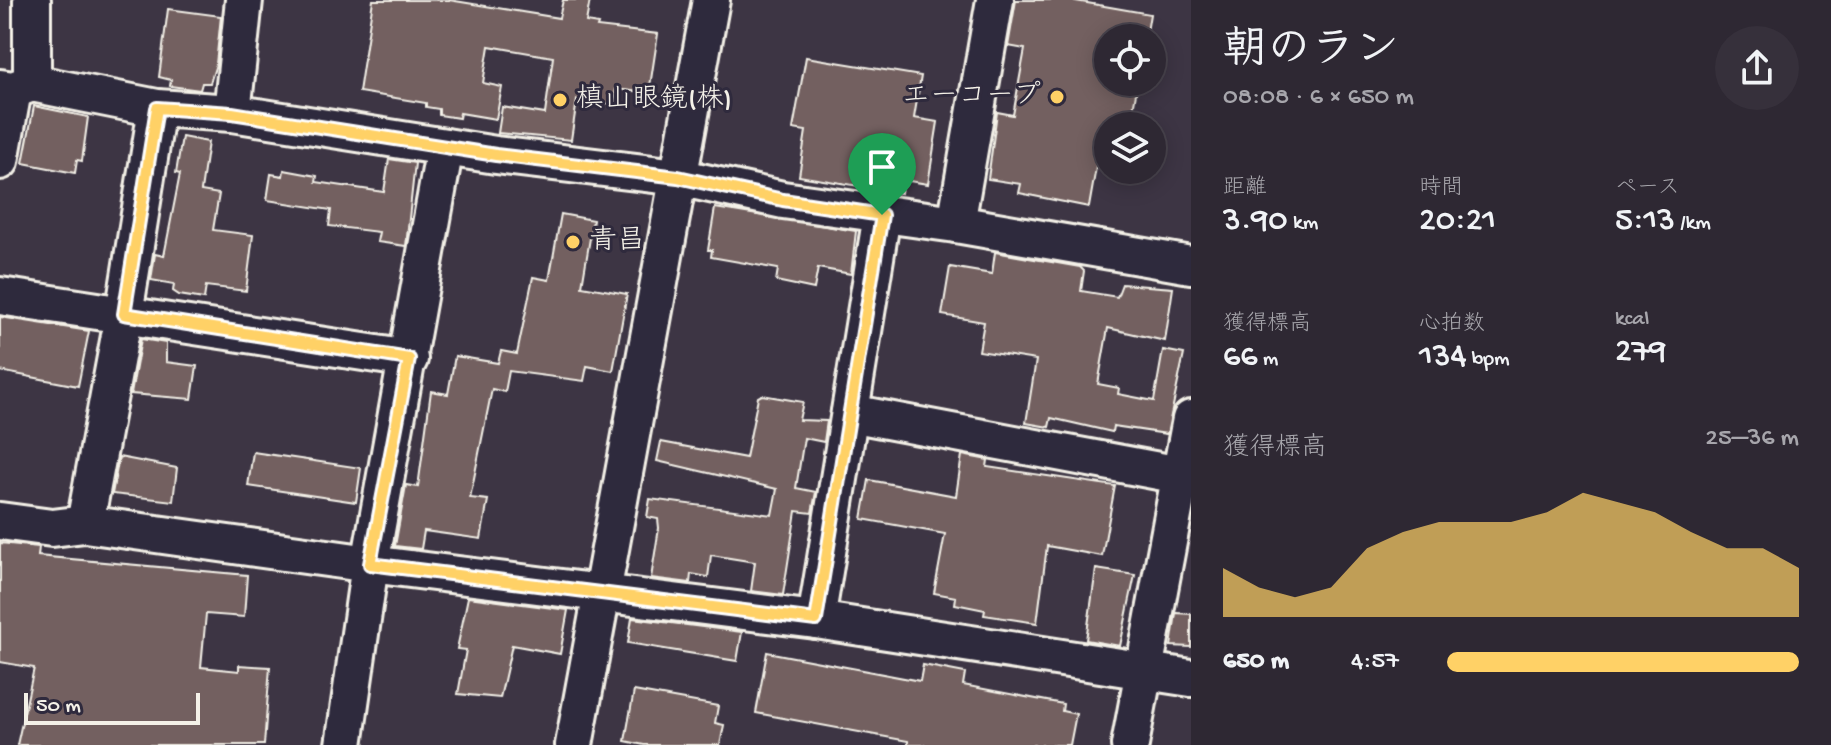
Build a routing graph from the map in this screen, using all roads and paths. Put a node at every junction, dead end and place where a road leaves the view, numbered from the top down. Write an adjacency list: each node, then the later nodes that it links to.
1 (32, 0): 5 (street)
2 (244, 0): 7 (street)
3 (711, 0): 10 (street)
4 (995, 0): 12 (street)
5 (15, 87): 6 (street); 9 (street)
6 (157, 108): 7 (street); 15 (street)
7 (232, 113): 8 (street)
8 (445, 147): 10 (street); 16 (street)
9 (0, 161)
10 (678, 177): 11 (street); 23 (street)
11 (882, 215): 12 (street); 17 (street)
12 (956, 224): 13 (street)
13 (1191, 265)
14 (0, 296): 15 (street)
15 (124, 314): 16 (street); 21 (street)
16 (409, 359): 22 (street)
17 (850, 413): 19 (street); 24 (street)
18 (1191, 419): 19 (street)
19 (1180, 475): 25 (street)
20 (0, 521): 21 (street)
21 (85, 524): 22 (street)
22 (370, 564): 23 (street); 27 (street)
23 (603, 593): 24 (street); 28 (street)
24 (816, 620): 25 (street)
25 (1144, 673): 26 (street); 29 (street)
26 (1191, 678)
27 (344, 745)
28 (574, 745)
29 (1130, 745)

